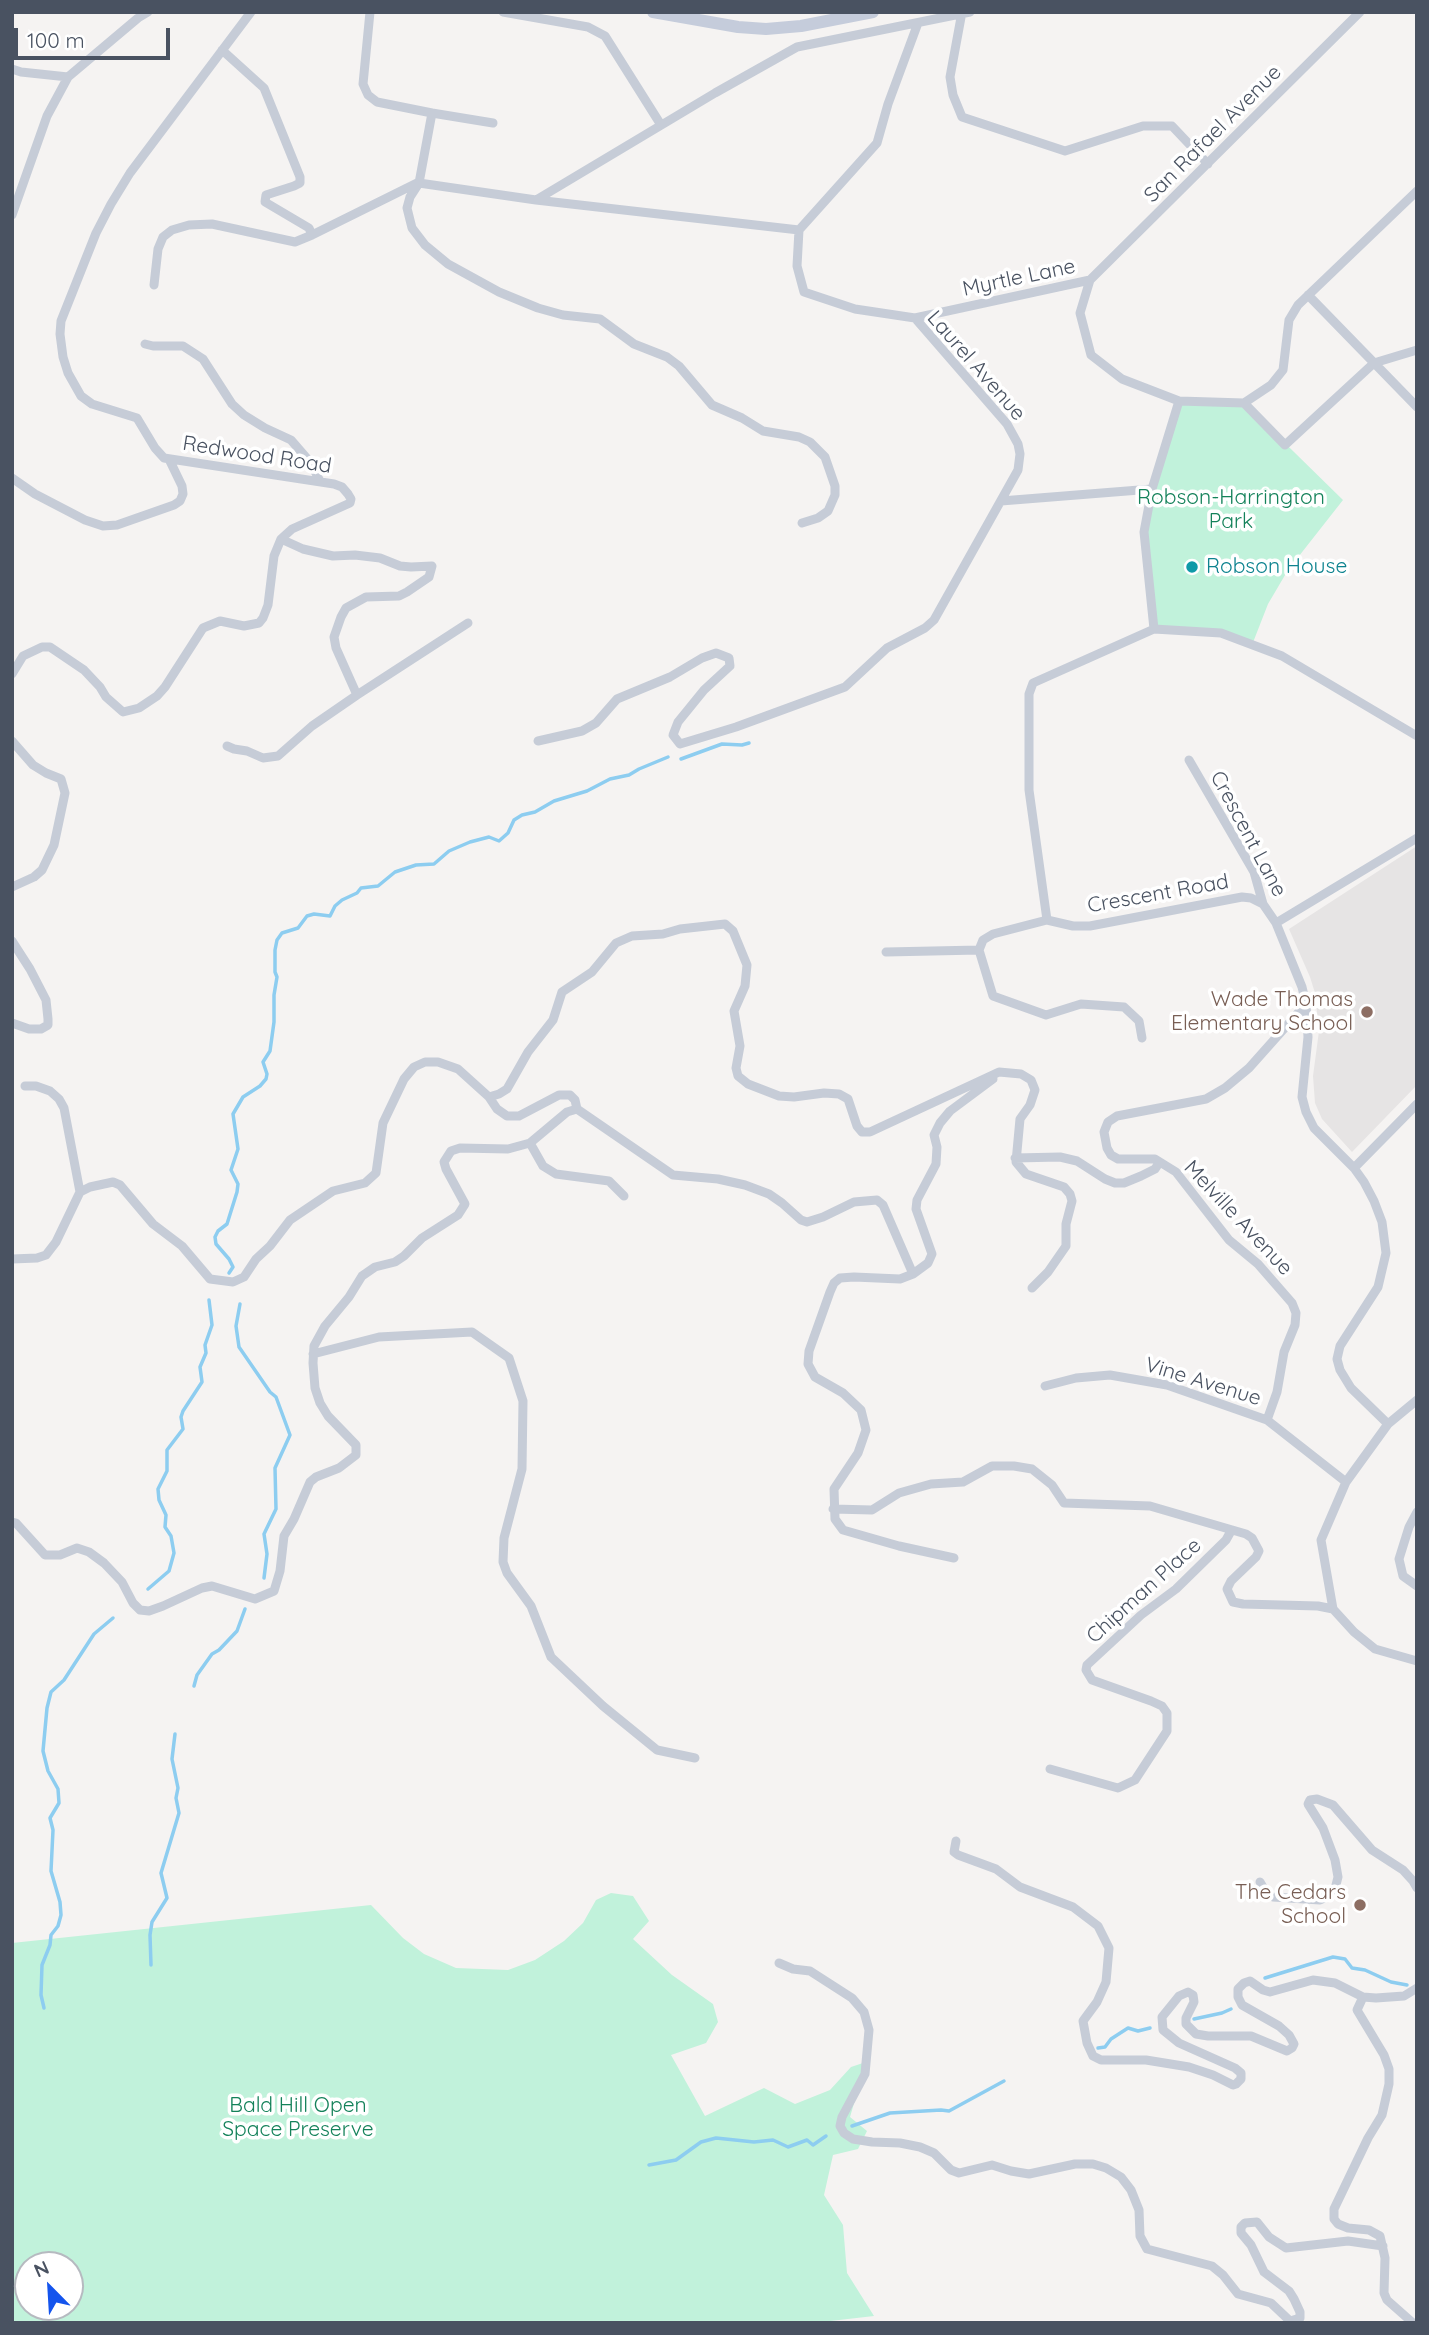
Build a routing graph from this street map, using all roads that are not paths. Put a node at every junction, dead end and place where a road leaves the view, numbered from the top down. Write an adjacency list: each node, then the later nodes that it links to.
1 (148, 12): 12 (street)
2 (251, 12): 10 (street, Redwood Road)
3 (370, 12): 13 (street)
4 (503, 12): 15 (street)
5 (653, 12): 6 (main road)
6 (873, 12)
7 (1360, 12): 16 (street, San Rafael Avenue)
8 (964, 13): 9 (street); 16 (street)
9 (918, 23): 15 (street); 21 (street)
10 (222, 50): 22 (street); 33 (street, Redwood Road)
11 (12, 69): 12 (street)
12 (68, 76): 20 (street)
13 (432, 113): 14 (street); 17 (street)
14 (493, 123)
15 (660, 125): 19 (street)
16 (1208, 164): 23 (street, San Rafael Avenue)
17 (419, 183): 19 (street); 22 (street); 38 (street)
18 (1417, 191): 25 (street)
19 (536, 200): 21 (street)
20 (12, 215)
21 (799, 230): 26 (street, Laurel Avenue)
22 (312, 235): 24 (street)
23 (1090, 280): 26 (street, Myrtle Lane); 30 (street)
24 (154, 285)
25 (1308, 295): 29 (street); 31 (street)
26 (915, 318): 37 (street, Laurel Avenue)
27 (145, 344): 35 (street)
28 (1417, 350): 29 (street)
29 (1374, 363): 31 (street); 32 (street)
30 (1179, 401): 31 (street); 36 (street)
31 (1244, 403)
32 (1417, 407)
33 (169, 459): 34 (street); 35 (street, Redwood Road)
34 (12, 478)
35 (320, 481): 39 (street, Redwood Road)
36 (1152, 489): 37 (street); 41 (street)
37 (1001, 501): 46 (street, Laurel Avenue)
38 (802, 523)
39 (281, 539): 42 (street); 43 (street)
40 (468, 622): 43 (street)
41 (1154, 629): 44 (street); 52 (street)
42 (12, 674)
43 (357, 695): 47 (street)
44 (1417, 736)
45 (12, 741): 50 (street)
46 (538, 741)
47 (227, 746)
48 (1189, 760): 51 (street, Crescent Lane)
49 (1417, 838): 53 (street)
50 (12, 887)
51 (1263, 904): 52 (street, Crescent Road); 53 (street, Crescent Lane)
52 (1047, 920): 55 (street)
53 (1276, 923): 57 (street, Crescent Lane)
54 (12, 942): 58 (street)
55 (979, 950): 56 (street); 59 (street)
56 (886, 952)
57 (1306, 1004): 67 (street); 68 (street, Crescent Lane)
58 (12, 1023)
59 (1142, 1038)
60 (999, 1072): 62 (street); 66 (street); 72 (street)
61 (25, 1086): 69 (street)
62 (489, 1097): 64 (street); 69 (street)
63 (1417, 1104): 68 (street)
64 (577, 1109): 65 (street); 72 (street)
65 (530, 1143): 70 (street); 74 (street)
66 (1015, 1158): 67 (street, Melville Avenue); 73 (street)
67 (1159, 1163): 77 (street, Melville Avenue)
68 (1354, 1168): 78 (street, Crescent Lane)
69 (80, 1192): 71 (street)
70 (624, 1196)
71 (12, 1259)
72 (913, 1275): 80 (street)
73 (1032, 1289)
74 (313, 1354): 82 (street); 88 (street)
75 (1045, 1386): 77 (street, Vine Avenue)
76 (1417, 1400): 78 (street)
77 (1267, 1420): 79 (street)
78 (1388, 1424): 79 (street)
79 (1346, 1482): 86 (street)
80 (833, 1509): 83 (street); 84 (street)
81 (1417, 1512): 85 (street)
82 (12, 1522)
83 (1231, 1531): 86 (street); 89 (street, Chipman Place)
84 (954, 1558)
85 (1417, 1586)
86 (1333, 1609): 87 (street)
87 (1417, 1661)
88 (695, 1758)
89 (1050, 1769)
90 (956, 1841): 95 (street)
91 (1260, 1882): 92 (street)
92 (1417, 1888)
93 (779, 1963): 96 (street)
94 (1417, 1988): 95 (street)
95 (1363, 1997): 96 (street)
96 (1383, 2246): 97 (street)
97 (1413, 2323)

